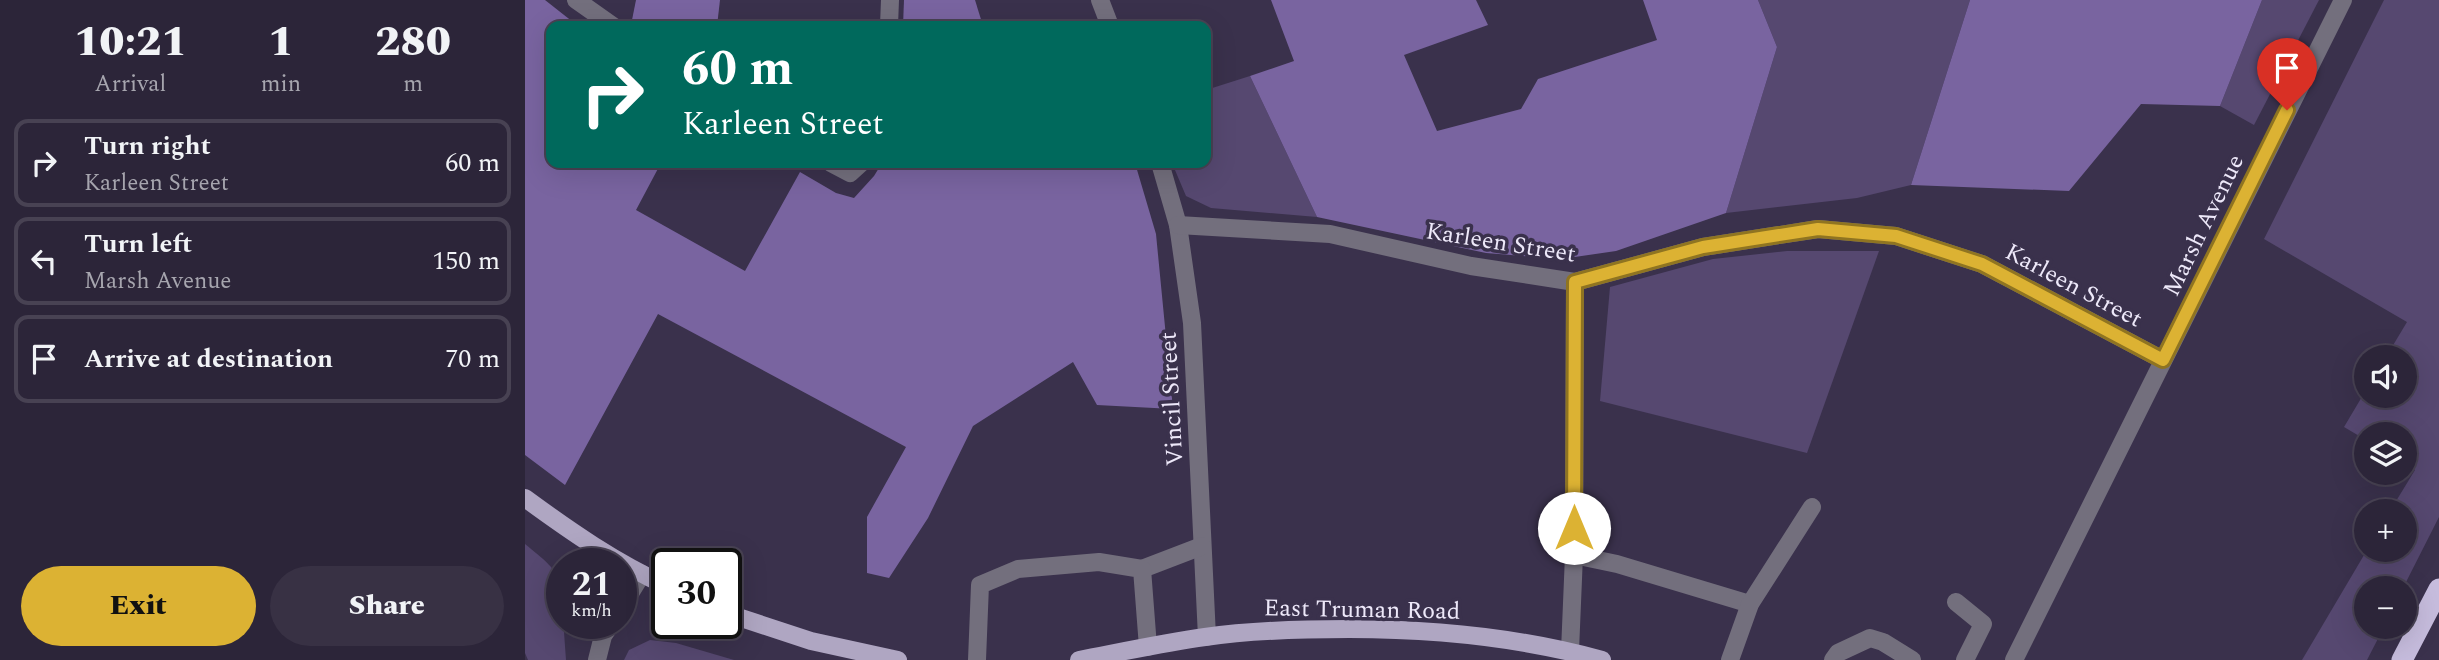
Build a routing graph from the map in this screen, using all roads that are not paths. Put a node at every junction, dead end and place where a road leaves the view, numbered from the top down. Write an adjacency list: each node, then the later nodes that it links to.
1 (576, 0): 5 (street)
2 (890, 0): 6 (street)
3 (1100, 0): 7 (street)
4 (2343, 0): 11 (street, Marsh Avenue)
5 (606, 21)
6 (889, 21)
7 (1108, 21)
8 (1161, 168): 9 (street, Vincil Street)
9 (1178, 225): 10 (street, Karleen Street); 14 (street, Vincil Street)
10 (1575, 282): 11 (street, Karleen Street); 15 (street)
11 (2163, 360): 37 (street, Marsh Avenue)
12 (525, 498): 17 (main road)
13 (1812, 508): 22 (street)
14 (1202, 546): 16 (street); 24 (street, Vincil Street)
15 (1574, 555): 22 (street); 27 (street)
16 (1142, 569): 26 (street); 31 (street)
17 (642, 575): 18 (main road); 19 (street)
18 (651, 579)
19 (637, 583)
20 (2439, 589): 38 (highway)
21 (1955, 602): 36 (street)
22 (1750, 604): 34 (street)
23 (742, 618): 30 (main road)
24 (1207, 637): 26 (main road, East Truman Road); 27 (main road, East Truman Road)
25 (602, 639): 29 (street)
26 (1148, 648): 32 (main road, East Truman Road)
27 (1570, 651): 33 (main road, East Truman Road)
28 (1840, 658): 35 (street)
29 (597, 660)
30 (898, 660)
31 (978, 660)
32 (1079, 660)
33 (1602, 660)
34 (1730, 660)
35 (1912, 660)
36 (1965, 660)
37 (2014, 660)
38 (2402, 660)

